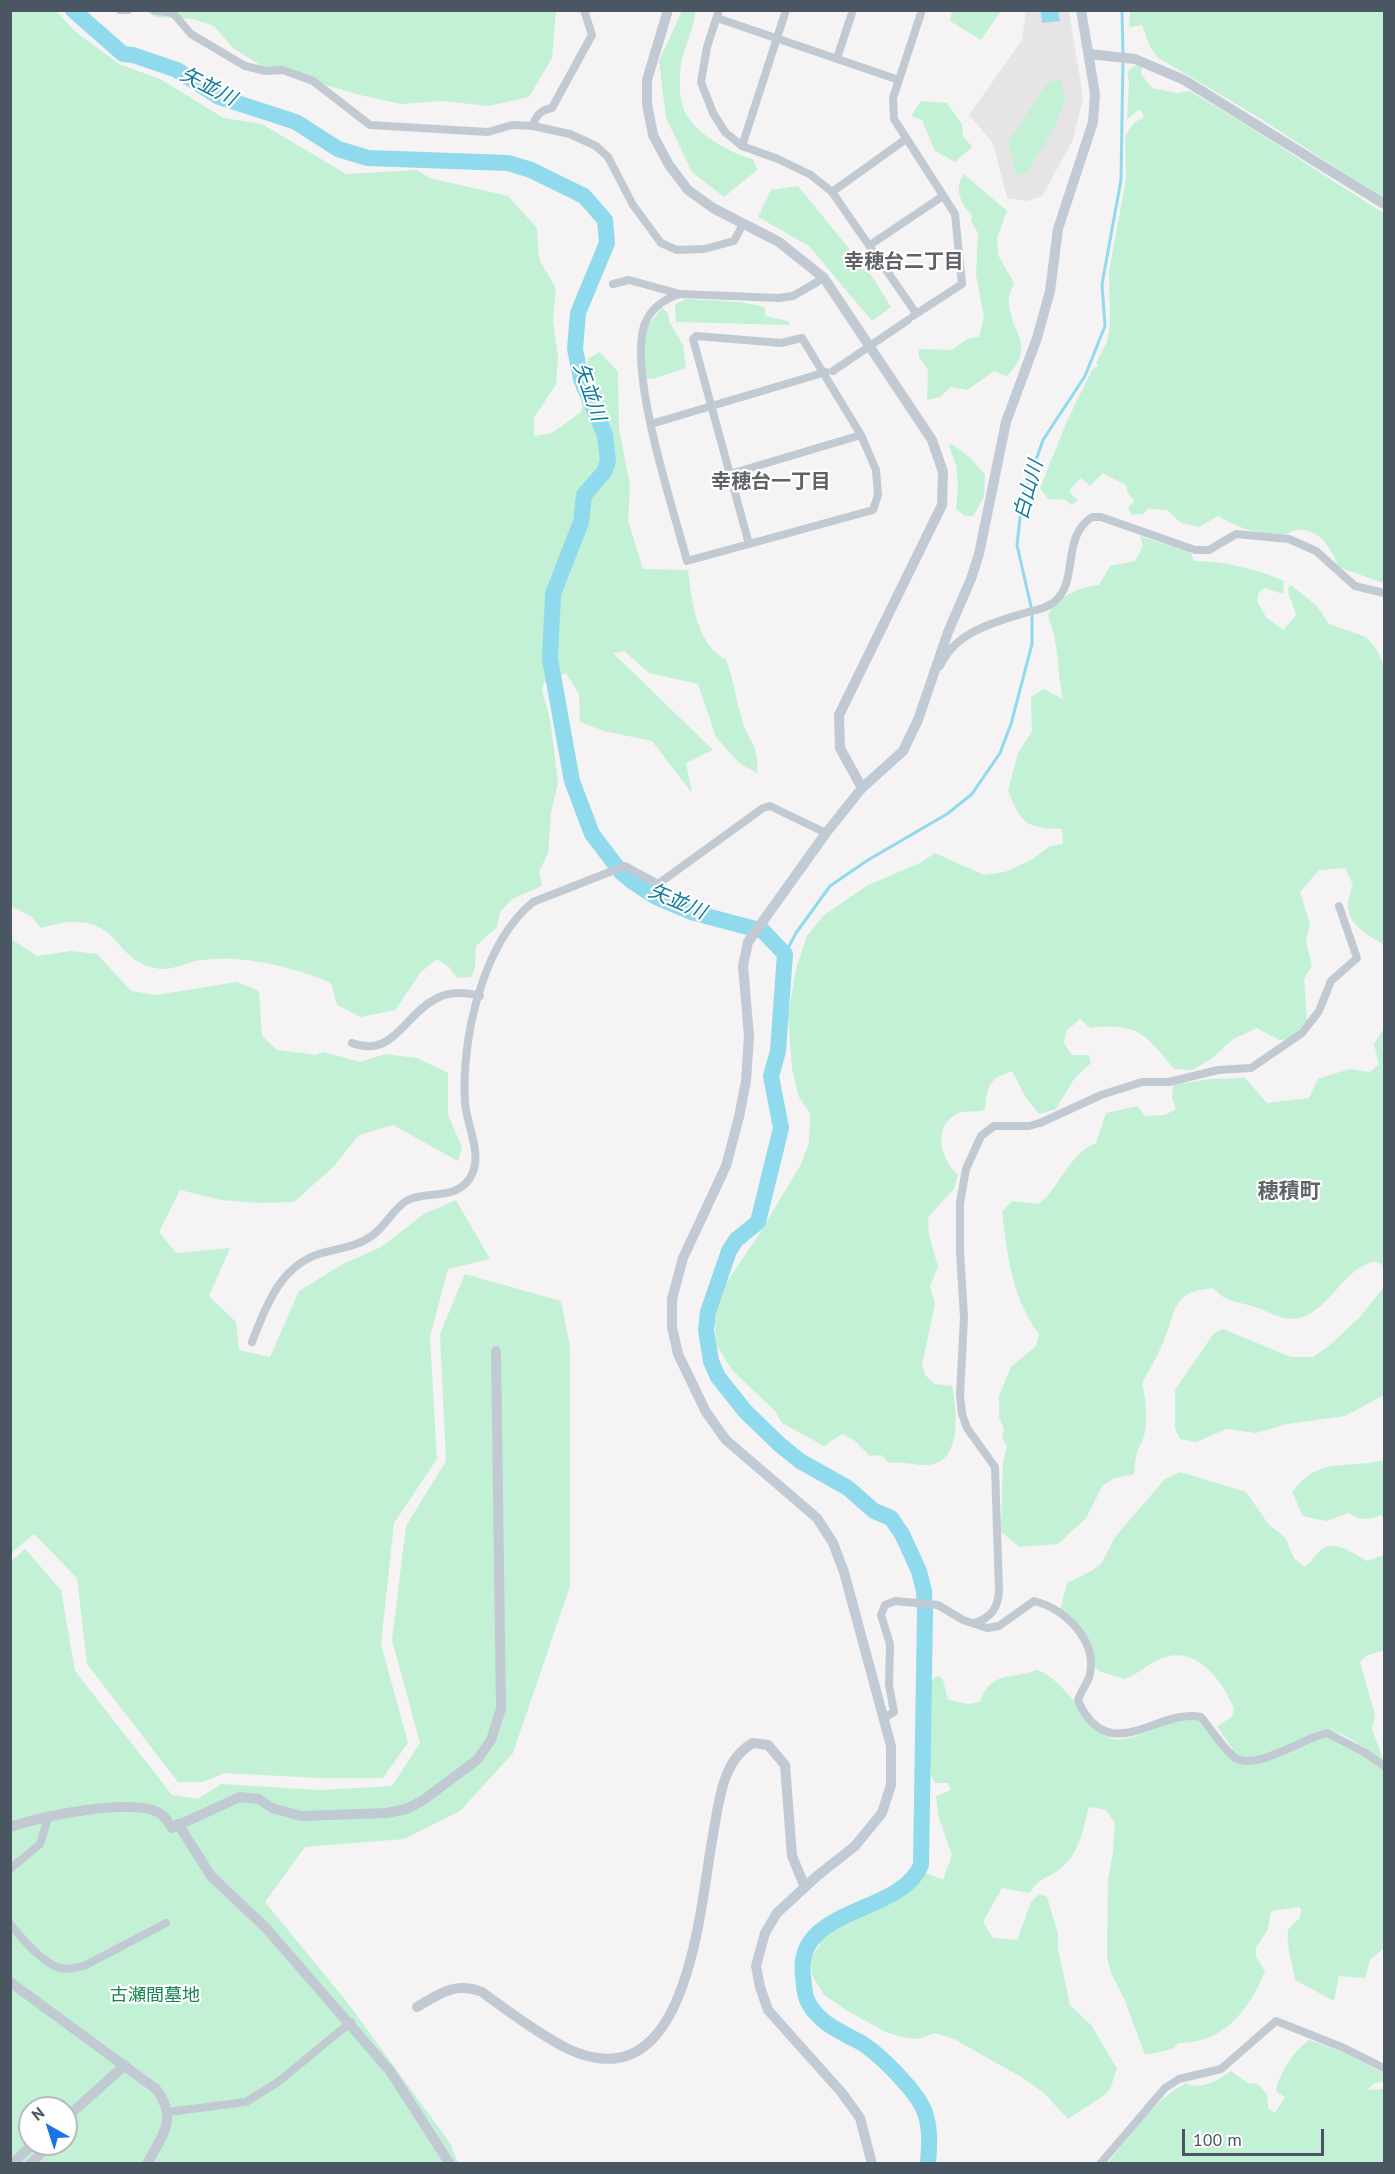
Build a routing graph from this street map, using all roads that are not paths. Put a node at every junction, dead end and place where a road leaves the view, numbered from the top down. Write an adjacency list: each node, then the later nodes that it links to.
1 (120, 10): 2 (street)
2 (128, 10)
3 (154, 10): 15 (street)
4 (585, 10): 15 (street)
5 (668, 10): 21 (street)
6 (786, 10): 11 (street)
7 (853, 10): 13 (street)
8 (922, 10): 14 (street)
9 (1081, 10): 12 (main road)
10 (718, 14): 11 (street); 17 (street)
11 (776, 38): 13 (street); 17 (street)
12 (1089, 54): 20 (street); 34 (main road)
13 (837, 58): 14 (street)
14 (899, 80): 16 (street)
15 (533, 126): 21 (street)
16 (906, 139): 18 (street); 19 (street)
17 (742, 146): 18 (street)
18 (832, 192): 22 (street)
19 (943, 196): 22 (street); 26 (street)
20 (1384, 204)
21 (743, 224): 23 (street)
22 (870, 245): 26 (street)
23 (824, 278): 25 (street); 35 (street)
24 (613, 284): 25 (street)
25 (680, 294): 29 (street)
26 (916, 314): 27 (street, bridge)
27 (828, 372): 28 (street); 28 (street); 30 (street)
28 (709, 406): 29 (street); 31 (street)
29 (651, 424): 32 (street)
30 (861, 435): 31 (street); 32 (street)
31 (730, 474): 32 (street)
32 (749, 544)
33 (1384, 593): 34 (street)
34 (935, 676): 35 (main road)
35 (862, 788): 36 (main road)
36 (826, 833): 38 (street); 43 (main road)
37 (1339, 906): 42 (street)
38 (480, 996): 39 (street); 40 (street)
39 (352, 1043)
40 (252, 1342)
41 (496, 1352): 46 (street)
42 (974, 1623): 43 (street); 44 (street)
43 (884, 1718): 49 (main road)
44 (1384, 1766)
45 (49, 1815): 46 (street); 47 (street); 48 (street)
46 (178, 1824): 54 (street)
47 (10, 1827)
48 (10, 1869)
49 (805, 1887): 53 (street); 61 (main road)
50 (166, 1923): 51 (street)
51 (10, 1924)
52 (10, 1982): 55 (street)
53 (417, 2007)
54 (351, 2022): 58 (street); 60 (street)
55 (125, 2065): 57 (street); 58 (street)
56 (1384, 2068): 62 (street)
57 (78, 2108)
58 (168, 2112): 59 (street)
59 (147, 2163)
60 (450, 2163)
61 (872, 2163)
62 (1100, 2163)

